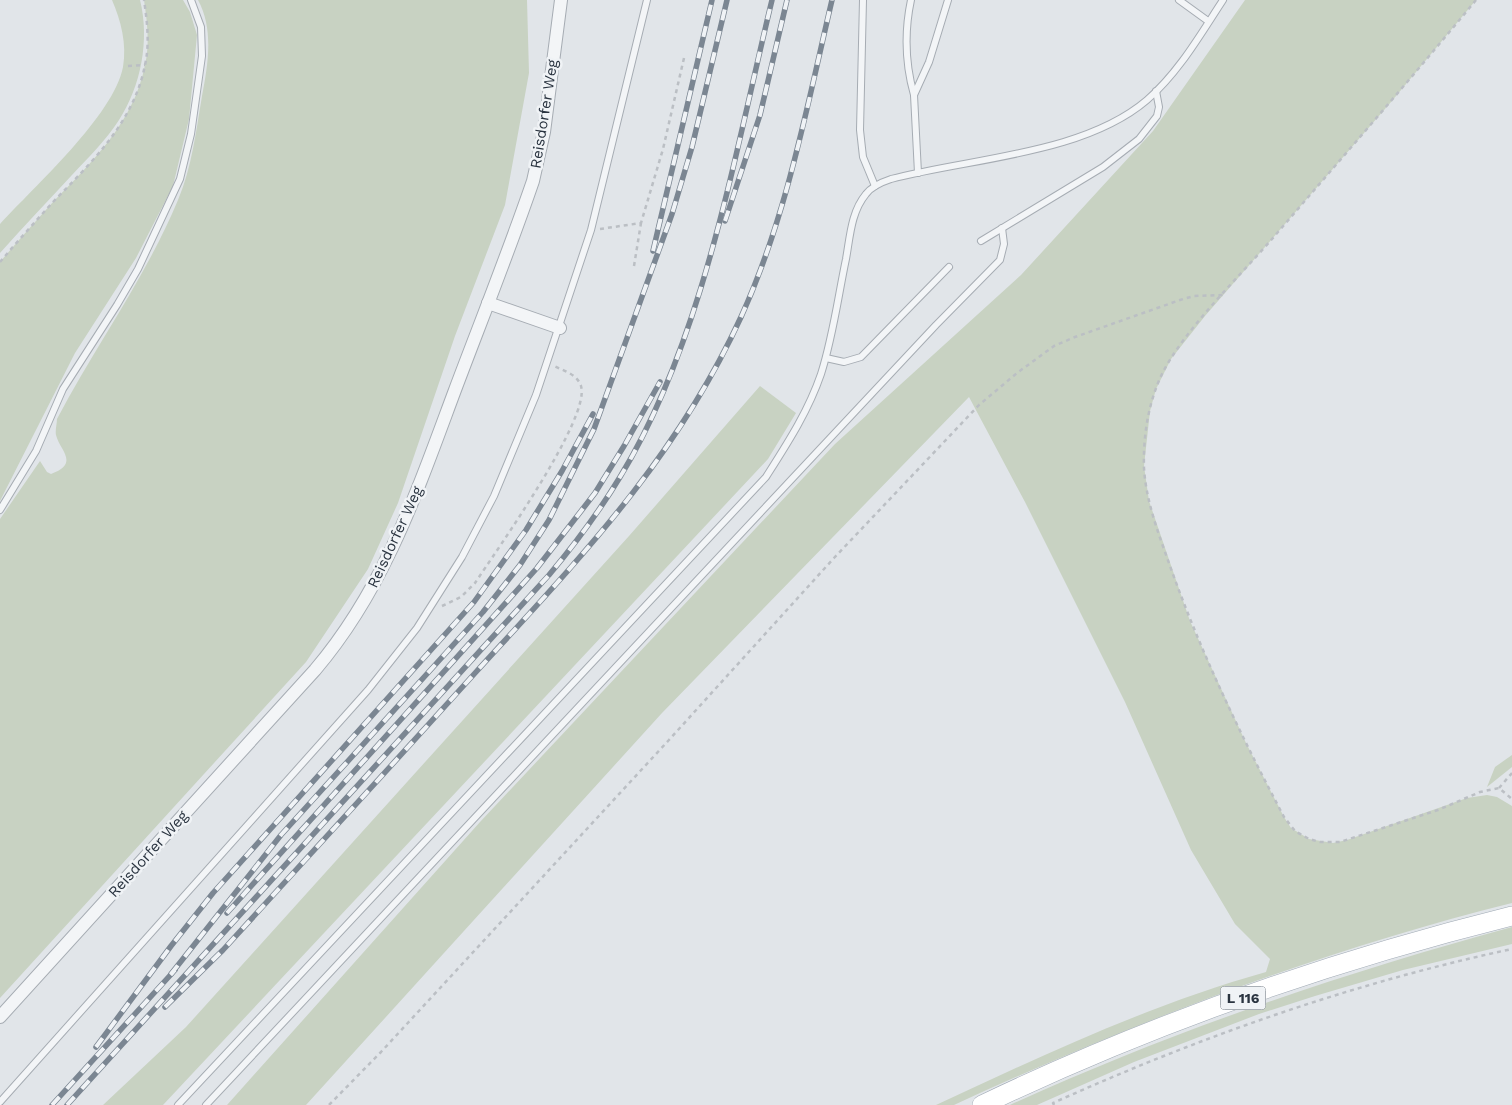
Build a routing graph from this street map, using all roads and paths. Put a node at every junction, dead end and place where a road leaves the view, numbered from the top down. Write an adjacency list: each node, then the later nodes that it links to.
1 (144, 0): 13 (path)
2 (191, 0): 31 (lane)
3 (561, 0): 27 (street, Reisdorfer Weg)
4 (647, 0): 21 (lane)
5 (863, 0): 18 (lane)
6 (911, 0): 16 (lane)
7 (948, 0): 16 (lane)
8 (1180, 0): 11 (lane)
9 (1223, 0): 11 (lane)
10 (1476, 0): 26 (path)
11 (1208, 21): 15 (lane)
12 (684, 58): 19 (path)
13 (145, 65): 14 (path); 23 (path)
14 (128, 66)
15 (1156, 91): 17 (lane); 20 (lane)
16 (914, 95): 17 (lane)
17 (918, 173): 18 (lane)
18 (875, 186): 29 (lane)
19 (641, 223): 21 (path); 24 (path)
20 (1002, 228): 22 (lane); 42 (lane)
21 (592, 230): 28 (lane)
22 (981, 242)
23 (0, 262)
24 (634, 266)
25 (949, 267): 29 (lane)
26 (1223, 296): 34 (path); 43 (path)
27 (488, 303): 28 (street); 38 (street, Reisdorfer Weg)
28 (560, 328): 30 (lane)
29 (826, 358): 41 (lane)
30 (548, 363): 32 (lane); 32 (path)
31 (0, 510)
32 (429, 612): 39 (lane)
33 (1512, 773): 34 (path)
34 (1500, 788): 35 (path)
35 (1512, 799)
36 (1512, 916): 44 (main road, L 116)
37 (1512, 949): 40 (path)
38 (0, 1017)
39 (0, 1102)
40 (1053, 1104): 45 (path)
41 (178, 1105)
42 (206, 1105)
43 (329, 1105)
44 (982, 1105)
45 (1048, 1105)

